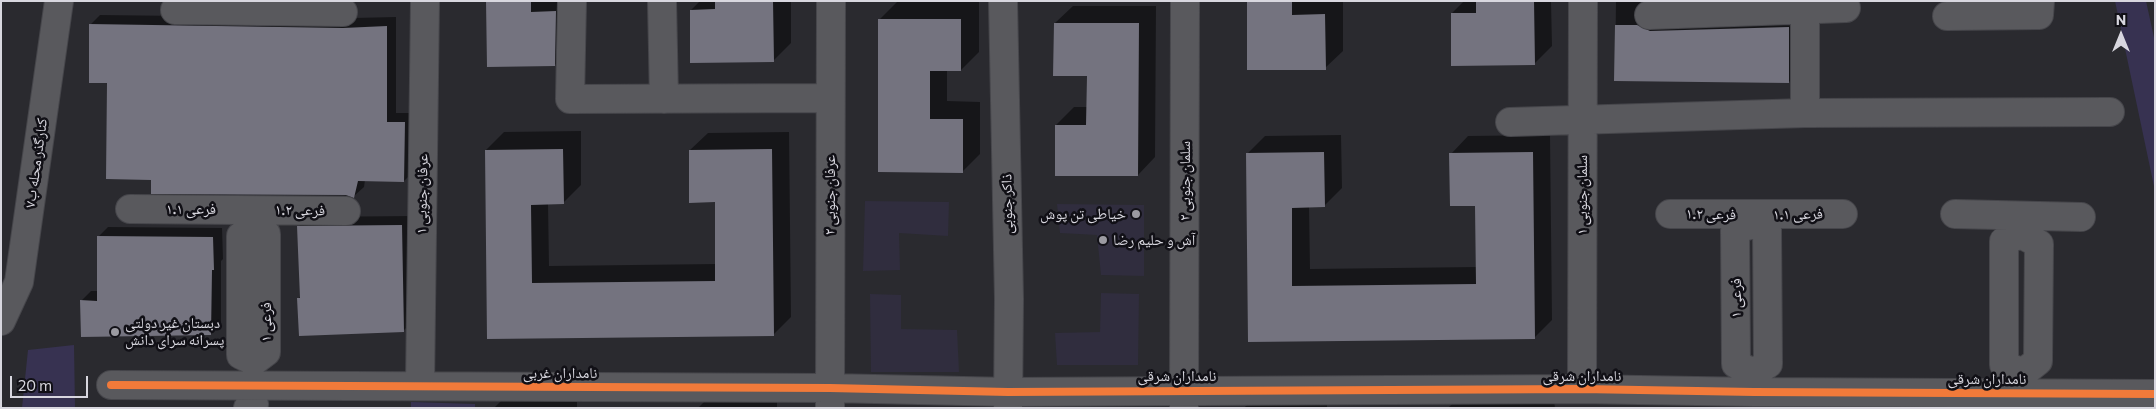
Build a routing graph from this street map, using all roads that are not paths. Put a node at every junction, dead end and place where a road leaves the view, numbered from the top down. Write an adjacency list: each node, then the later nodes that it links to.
1 (59, 1): 35 (street, کنارگذر محله ب۷)
2 (425, 1): 37 (street, عرفان جنوبی ۱)
3 (572, 1): 21 (street)
4 (662, 1): 21 (street)
5 (831, 1): 20 (street, عرفان جنوبی ۲)
6 (1003, 1): 46 (street, ذاکر جنوبی)
7 (1185, 1): 44 (street, سلمان جنوبی ۲)
8 (1583, 1): 24 (street, سلمان جنوبی ۱)
9 (1772, 5): 11 (street); 16 (street)
10 (258, 6): 15 (street); 17 (street)
11 (1727, 6): 18 (street)
12 (1846, 8): 16 (street)
13 (1990, 8): 14 (street); 19 (street)
14 (2040, 8)
15 (175, 10)
16 (1804, 10): 23 (street)
17 (343, 12)
18 (1649, 15)
19 (1947, 16)
20 (830, 98): 21 (street); 43 (street, عرفان جنوبی ۲)
21 (664, 99)
22 (2110, 112): 23 (street)
23 (1805, 113): 24 (street)
24 (1583, 120): 25 (street); 38 (street, سلمان جنوبی ۱)
25 (1510, 122)
26 (130, 209): 32 (street, فرعی ۱.۱)
27 (346, 211): 32 (street, فرعی ۱.۲)
28 (1670, 214): 33 (street, فرعی ۱.۲)
29 (1843, 214): 33 (street, فرعی ۱.۱)
30 (1955, 214): 34 (street)
31 (2081, 218): 34 (street)
32 (253, 219): 40 (street, فرعی ۱)
33 (1752, 219): 42 (street, فرعی ۱)
34 (2021, 225): 39 (street)
35 (1, 321)
36 (111, 385): 40 (street, نامداران غربی)
37 (420, 386): 40 (street, نامداران غربی); 43 (street, نامداران غربی)
38 (1582, 389): 42 (street, نامداران شرقی); 45 (street, نامداران شرقی)
39 (2023, 391): 41 (street, نامداران شرقی); 42 (street, نامداران شرقی)
40 (254, 393)
41 (2155, 394)
42 (1753, 397)
43 (830, 398): 46 (street, نامداران غربی)
44 (1185, 399): 45 (street, نامداران شرقی); 46 (street, نامداران شرقی)
45 (1383, 399)
46 (1008, 400)

